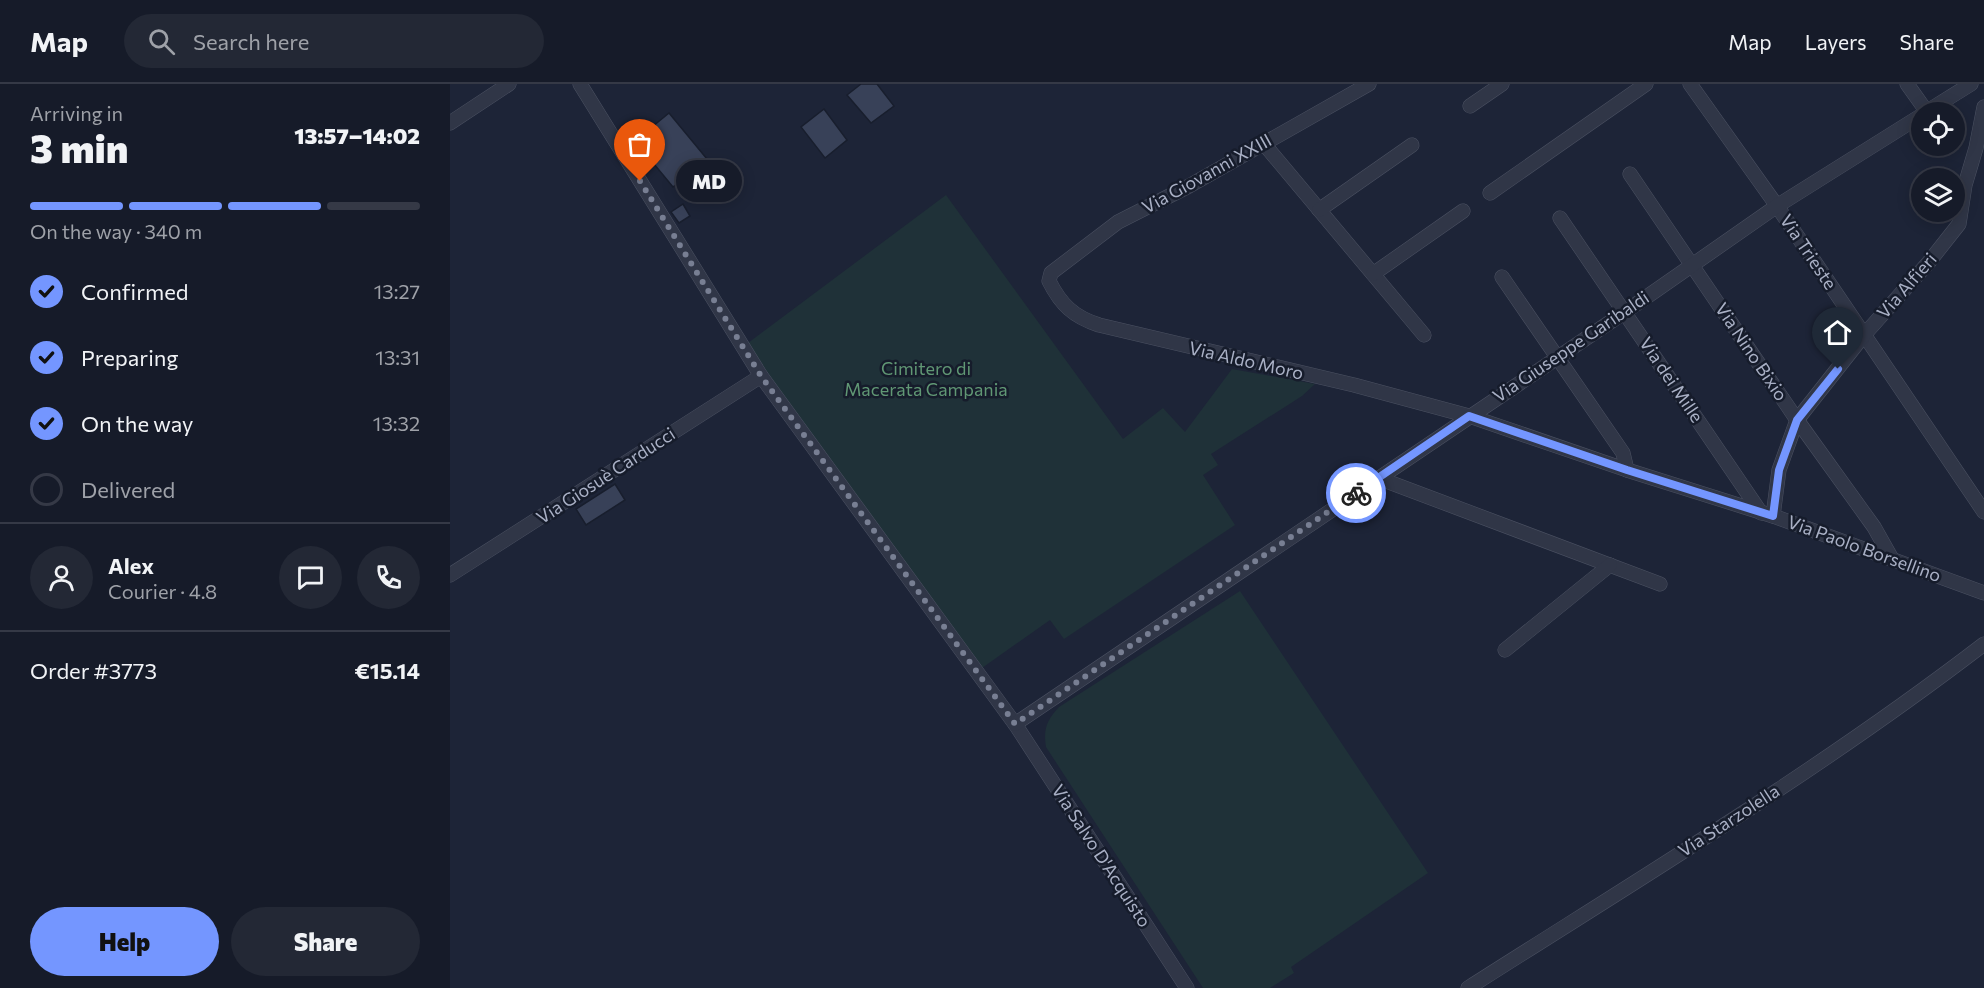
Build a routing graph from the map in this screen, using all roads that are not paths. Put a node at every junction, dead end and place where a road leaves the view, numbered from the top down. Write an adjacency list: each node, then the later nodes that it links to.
1 (509, 84): 14 (street)
2 (580, 84): 31 (street, Via Salvo D'Acquisto)
3 (1369, 84): 15 (street, Via Giovanni XXIII)
4 (1502, 84): 11 (street)
5 (1646, 84): 18 (street)
6 (1690, 84): 19 (street, Via Trieste)
7 (1907, 84): 9 (street)
8 (1971, 84): 10 (street, Via Giuseppe Garibaldi)
9 (1918, 102)
10 (1942, 102)
11 (1470, 106)
12 (1984, 107): 29 (street, Via Alfieri)
13 (1911, 122): 19 (street, Via Giuseppe Garibaldi)
14 (450, 123)
15 (1264, 144): 20 (street); 24 (street, Via Giovanni XXIII)
16 (1412, 145): 20 (street)
17 (1630, 174): 23 (street, Via Nino Bixio)
18 (1490, 193)
19 (1777, 206): 23 (street, Via Giuseppe Garibaldi); 29 (street, Via Trieste)
20 (1319, 210): 25 (street)
21 (1463, 212): 25 (street)
22 (1560, 218): 27 (street, Via dei Mille)
23 (1692, 266): 27 (street, Via Giuseppe Garibaldi); 33 (street, Via Nino Bixio)
24 (1051, 273): 32 (street, Via Aldo Moro)
25 (1373, 274): 28 (street)
26 (1502, 277): 30 (street)
27 (1625, 312): 30 (street, Via Giuseppe Garibaldi); 37 (street, Via dei Mille)
28 (1424, 335)
29 (1864, 335): 33 (street, Via Alfieri); 36 (street, Via Trieste)
30 (1556, 357): 32 (street, Via Giuseppe Garibaldi); 34 (street)
31 (761, 376): 40 (street, Via Giosuè Carducci); 45 (street, Via Salvo D'Acquisto)
32 (1469, 416): 34 (street, Via Paolo Borsellino); 35 (street, Via Giuseppe Garibaldi)
33 (1797, 420): 37 (street, Via Alfieri); 38 (street, Via Nino Bixio)
34 (1627, 470): 37 (street, Via Paolo Borsellino)
35 (1378, 478): 39 (street); 45 (street, Via Giuseppe Garibaldi)
36 (1984, 512)
37 (1767, 515): 38 (street, Via Paolo Borsellino)
38 (1892, 559): 42 (street, Via Paolo Borsellino)
39 (1610, 565): 41 (street); 44 (street)
40 (450, 575)
41 (1660, 584)
42 (1984, 593)
43 (1984, 644): 47 (street, Via Starzolella)
44 (1505, 650)
45 (1015, 724): 46 (street, Via Salvo D'Acquisto)
46 (1187, 988)
47 (1468, 988)

